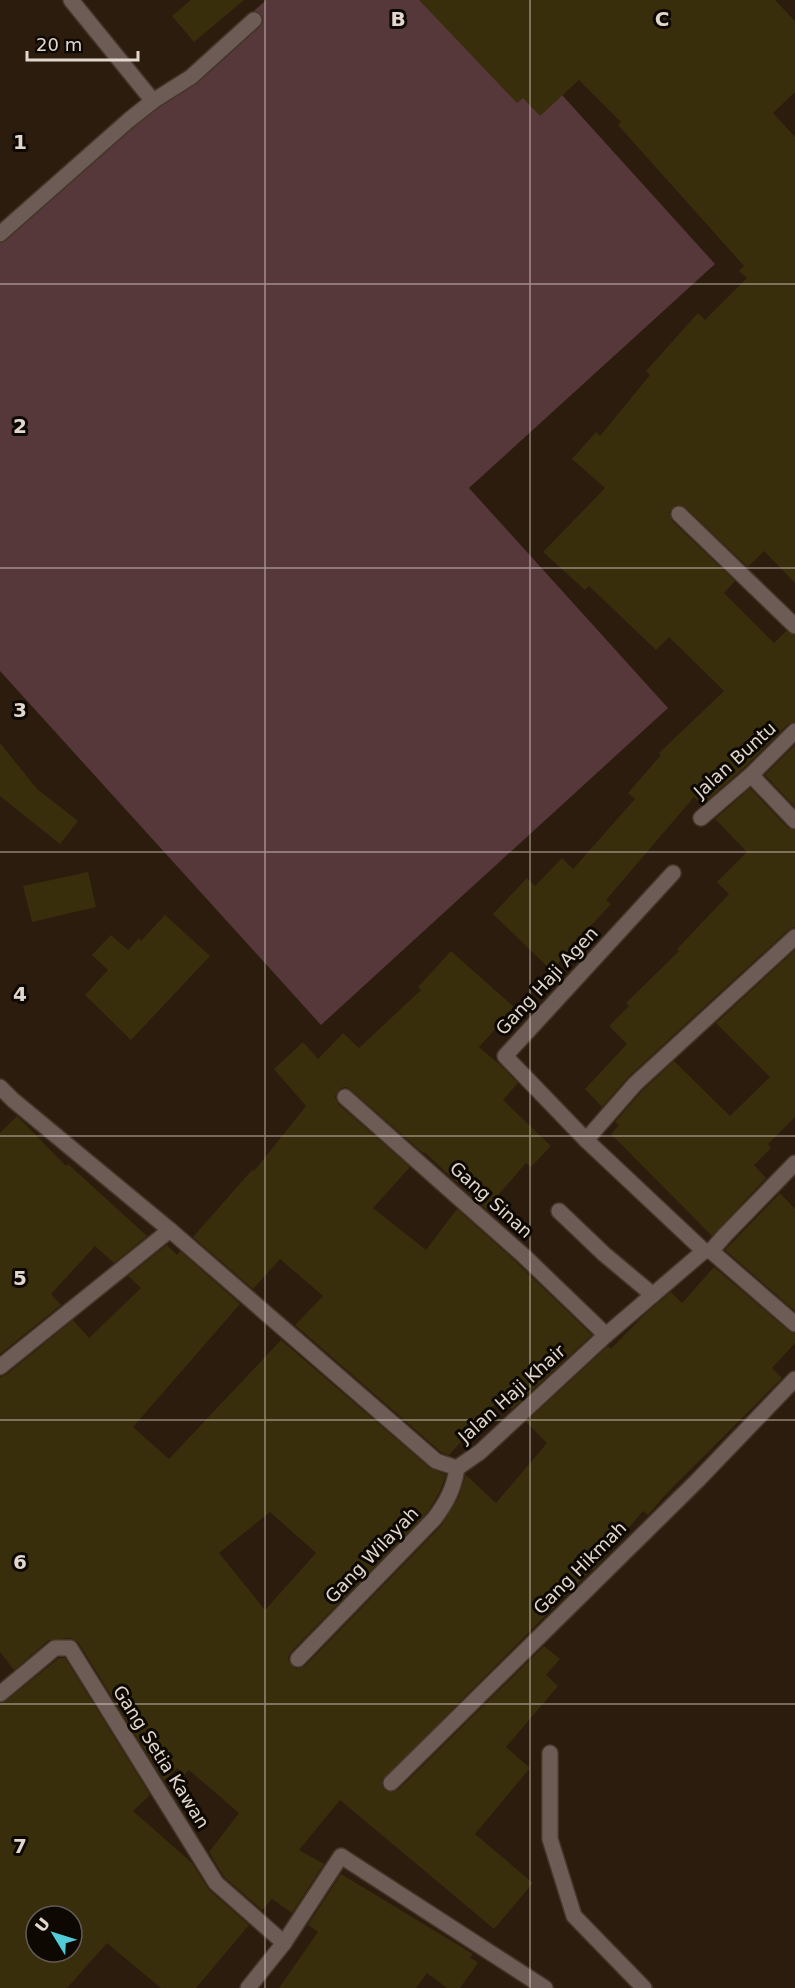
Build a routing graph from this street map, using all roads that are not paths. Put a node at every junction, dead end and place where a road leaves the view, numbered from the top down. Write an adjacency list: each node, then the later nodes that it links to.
1 (71, 0): 3 (street)
2 (254, 21): 3 (street)
3 (153, 101): 4 (street)
4 (0, 234)
5 (679, 514): 6 (street)
6 (795, 626)
7 (795, 731): 8 (street, Jalan Buntu)
8 (751, 775): 9 (street, Jalan Buntu); 10 (street)
9 (701, 818)
10 (795, 821)
11 (673, 873): 15 (street, Gang Haji Agen)
12 (795, 937): 15 (street)
13 (0, 1087): 18 (street, Jalan Haji Khair)
14 (345, 1097): 22 (street, Gang Sinan)
15 (586, 1140): 19 (street, Gang Haji Agen)
16 (795, 1163): 19 (street, Jalan Haji Khair)
17 (559, 1211): 20 (street)
18 (170, 1230): 23 (street); 25 (street, Jalan Haji Khair)
19 (708, 1251): 20 (street, Jalan Haji Khair); 21 (street)
20 (653, 1296): 22 (street, Jalan Haji Khair)
21 (795, 1324)
22 (606, 1335): 25 (street, Jalan Haji Khair)
23 (0, 1367)
24 (795, 1380): 29 (street, Gang Hikmah)
25 (458, 1468): 26 (street, Gang Wilayah)
26 (298, 1659)
27 (0, 1694): 30 (street, Gang Setia Kawan)
28 (550, 1753): 33 (street)
29 (391, 1783)
30 (284, 1943): 31 (street); 32 (street)
31 (248, 1988)
32 (545, 1988)
33 (644, 1988)

